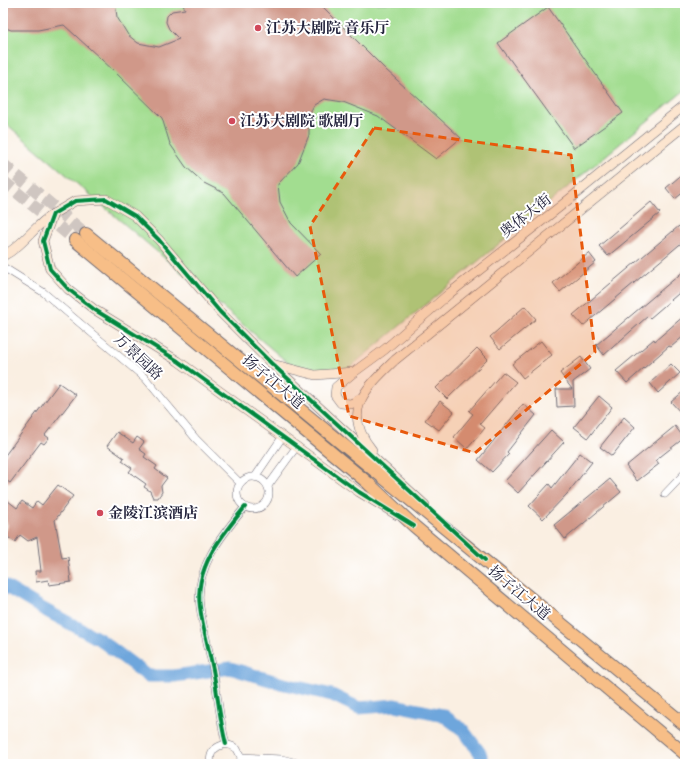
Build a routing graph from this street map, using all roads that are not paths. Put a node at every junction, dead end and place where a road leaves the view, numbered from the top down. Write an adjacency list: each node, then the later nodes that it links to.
1 (685, 105): 9 (street, 奥体大街)
2 (685, 125): 10 (street, 奥体大街)
3 (53, 214): 6 (street); 8 (street); 11 (street)
4 (86, 234): 21 (highway, 扬子江大道)
5 (75, 240): 20 (highway, 扬子江大道)
6 (3, 256)
7 (3, 267): 16 (street, 万景园路)
8 (271, 363): 9 (street); 15 (street)
9 (354, 372): 10 (street, 奥体大街)
10 (361, 398): 15 (street)
11 (283, 436): 12 (street); 14 (street)
12 (297, 446): 17 (street); 20 (street)
13 (685, 473): 18 (street)
14 (255, 477): 16 (street); 17 (street)
15 (398, 480): 21 (street)
16 (240, 483): 19 (street)
17 (268, 486): 19 (street)
18 (665, 494)
19 (244, 507): 23 (street)
20 (414, 526): 24 (highway, 扬子江大道)
21 (485, 560): 22 (highway, 扬子江大道)
22 (685, 725)
23 (226, 744): 25 (street); 26 (street)
24 (685, 754)
25 (241, 760): 27 (street)
26 (211, 764)
27 (301, 764)

